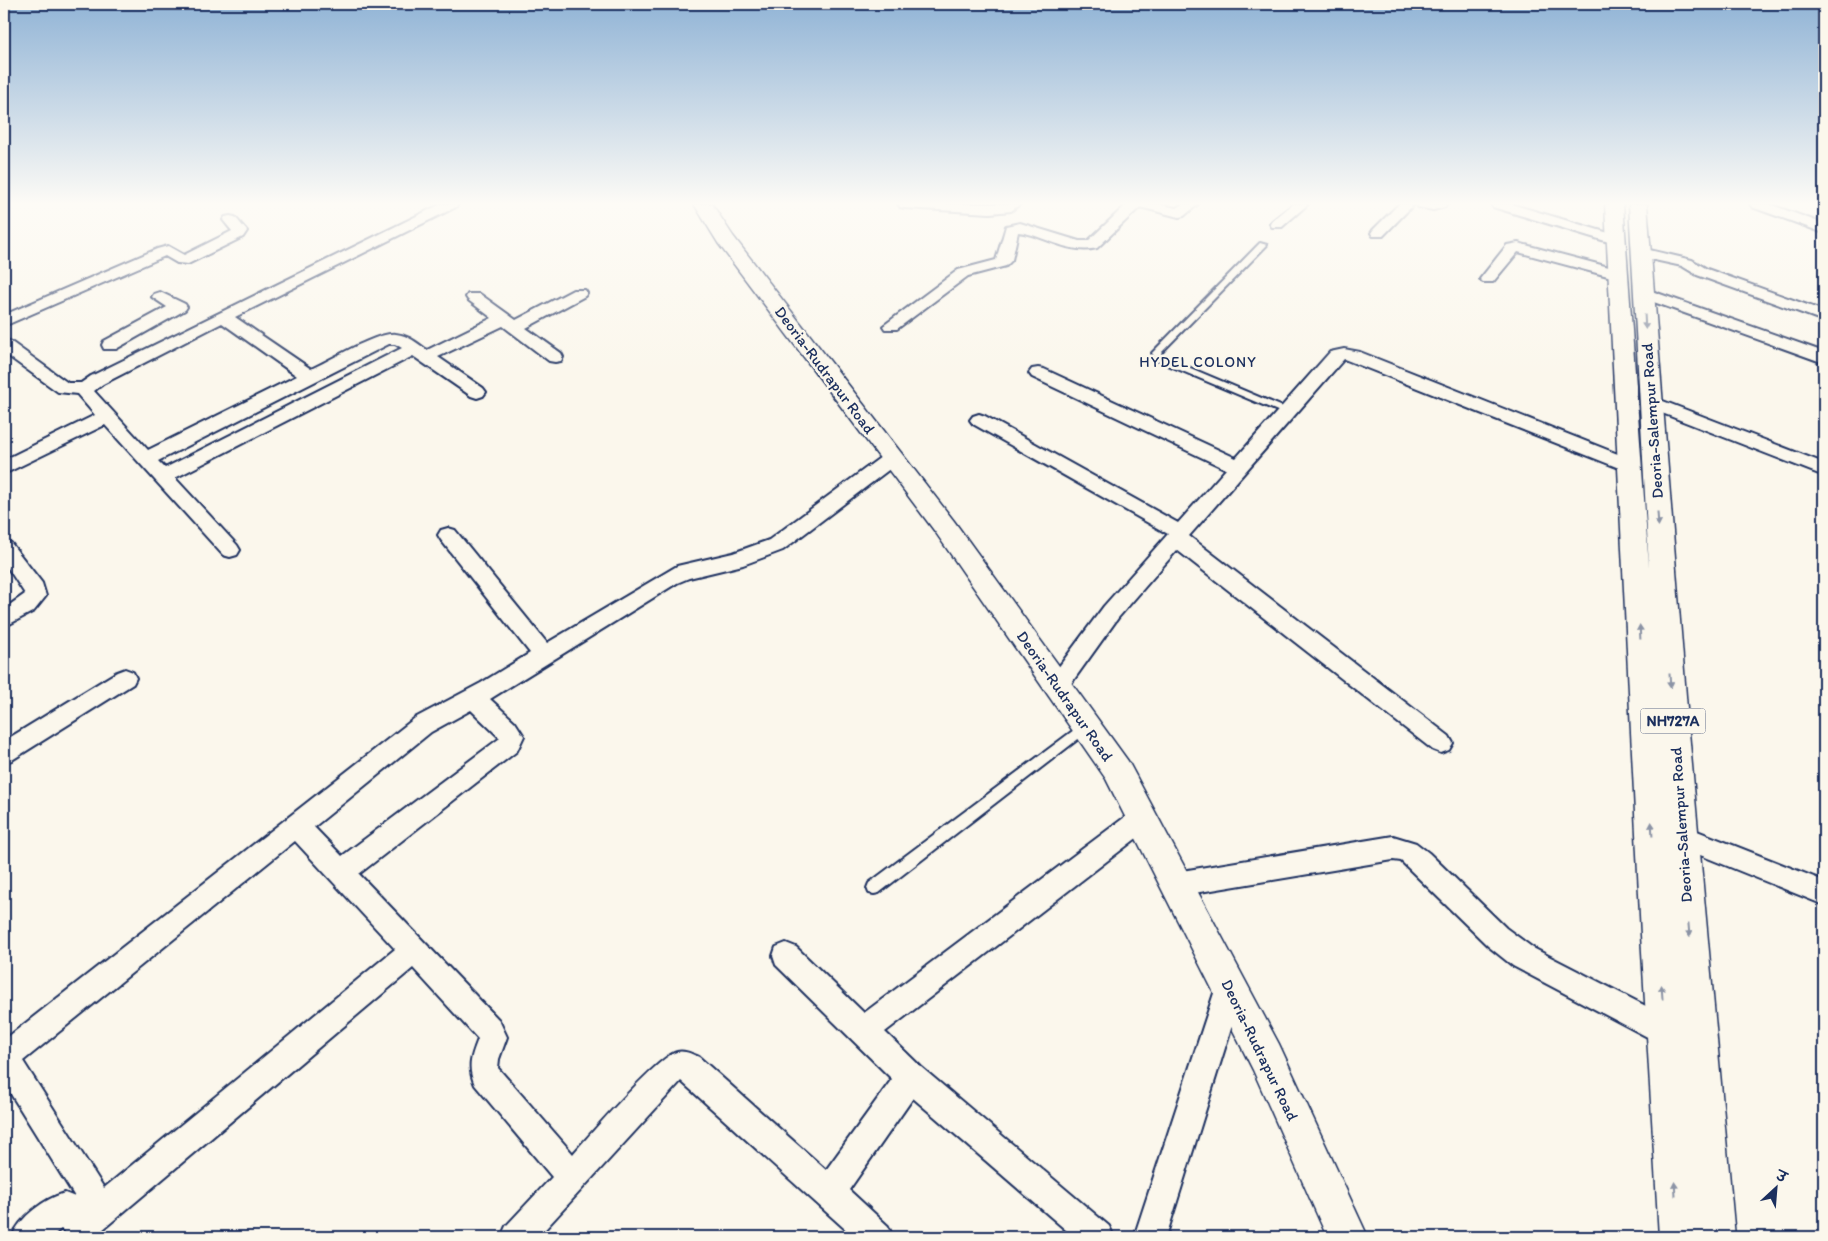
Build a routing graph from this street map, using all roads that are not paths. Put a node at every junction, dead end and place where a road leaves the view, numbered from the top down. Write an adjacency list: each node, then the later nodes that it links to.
1 (139, 262): 19 (street)
2 (333, 262): 17 (street)
3 (742, 262): 37 (main road, Deoria-Rudrapur Road)
4 (1002, 262): 22 (street)
5 (1246, 262): 34 (lane)
6 (1501, 262): 12 (street)
7 (1575, 262): 11 (street)
8 (1623, 262): 11 (main road, Deoria-Salempur Road / NH727A)
9 (1634, 262): 14 (main road, Deoria-Salempur Road / NH727A)
10 (1683, 262): 18 (street)
11 (1619, 274): 39 (main road, Deoria-Salempur Road / NH727A)
12 (1488, 279)
13 (579, 292): 20 (street)
14 (1644, 293): 28 (street); 33 (main road, Deoria-Salempur Road / NH727A, one-way to 33)
15 (160, 297): 21 (street)
16 (474, 297): 20 (street)
17 (223, 316): 23 (street); 30 (street)
18 (1824, 316)
19 (4, 321)
20 (509, 323): 26 (street); 27 (street)
21 (147, 326): 23 (street); 25 (street)
22 (891, 326)
23 (173, 341): 31 (street)
24 (4, 345): 31 (street)
25 (110, 345)
26 (419, 353): 30 (street); 32 (street); 43 (street)
27 (555, 357)
28 (1824, 358)
29 (1038, 373): 40 (street)
30 (310, 377): 38 (street)
31 (85, 389): 35 (street)
32 (477, 392)
33 (1650, 402): 42 (street); 58 (main road, Deoria-Salempur Road / NH727A, one-way to 58)
34 (1287, 412): 39 (street); 40 (street)
35 (107, 417): 38 (street); 41 (street)
36 (979, 420): 44 (street)
37 (892, 458): 49 (street); 51 (main road, Deoria-Rudrapur Road)
38 (146, 460): 43 (street)
39 (1631, 466): 67 (main road, Deoria-Salempur Road / NH727A, one-way to 39)
40 (1238, 467): 44 (street)
41 (4, 468)
42 (1824, 470)
43 (162, 477): 47 (street)
44 (1178, 535): 51 (street); 54 (street)
45 (448, 536): 49 (street)
46 (4, 548): 48 (street)
47 (230, 550)
48 (4, 619)
49 (544, 655): 52 (street)
50 (125, 678): 55 (street)
51 (1058, 686): 53 (main road, Deoria-Rudrapur Road)
52 (474, 698): 57 (street); 59 (street)
53 (1086, 726): 56 (main road, Deoria-Rudrapur Road); 61 (lane)
54 (1441, 743)
55 (4, 753)
56 (1142, 819): 60 (main road, Deoria-Rudrapur Road); 66 (street)
57 (296, 825): 59 (street); 68 (street)
58 (1682, 836): 62 (street); 80 (main road, Deoria-Salempur Road / NH727A, one-way to 80)
59 (341, 872): 63 (street)
60 (1176, 884): 65 (main road, Deoria-Rudrapur Road); 67 (street)
61 (874, 888)
62 (1824, 892)
63 (414, 950): 70 (street); 72 (street)
64 (786, 956): 66 (street)
65 (1230, 987): 77 (street); 78 (main road, Deoria-Rudrapur Road)
66 (863, 1031): 69 (street)
67 (1665, 1031): 79 (main road, Deoria-Salempur Road / NH727A, one-way to 67)
68 (4, 1057): 72 (street)
69 (910, 1077): 71 (street); 76 (street)
70 (572, 1178): 71 (street); 74 (street)
71 (828, 1193): 75 (street)
72 (101, 1211): 73 (street)
73 (28, 1237)
74 (517, 1237)
75 (877, 1237)
76 (1098, 1237)
77 (1150, 1237)
78 (1348, 1237)
79 (1679, 1237)
80 (1715, 1237)

